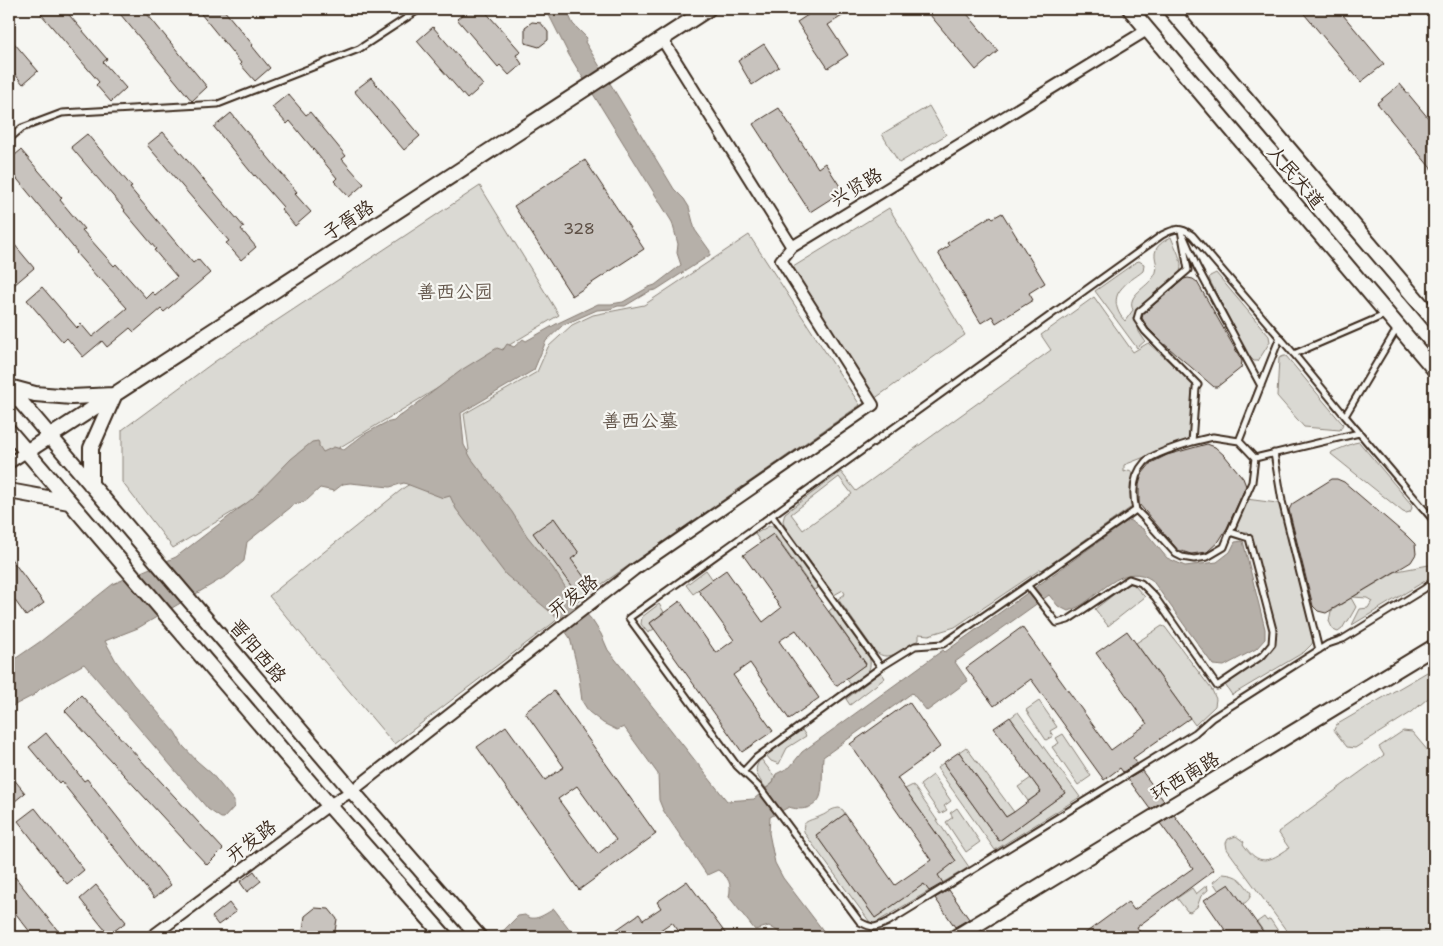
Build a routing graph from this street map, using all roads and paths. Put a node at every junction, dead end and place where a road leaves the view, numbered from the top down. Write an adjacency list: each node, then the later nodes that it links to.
1 (420, 9): 7 (lane)
2 (708, 9): 6 (main road, 子胥路)
3 (1130, 9): 5 (main road, 人民大道)
4 (1177, 11): 11 (main road, 人民大道)
5 (1148, 30): 9 (street, 兴贤路); 10 (main road, 人民大道)
6 (662, 39): 9 (street); 18 (main road, 子胥路)
7 (9, 139)
8 (1181, 230): 13 (lane); 16 (lane); 24 (lane); 33 (lane)
9 (792, 247): 42 (street, 开发路)
10 (1387, 314): 12 (main road, 人民大道); 14 (lane)
11 (1434, 320)
12 (1398, 327): 15 (main road, 人民大道); 19 (lane)
13 (1280, 338): 14 (lane); 16 (lane)
14 (1294, 354): 19 (lane)
15 (1434, 369)
16 (1261, 386): 23 (lane)
17 (9, 387): 18 (main road); 22 (main road, 晋阳西路)
18 (114, 395): 22 (main road, 子胥路); 29 (main road)
19 (1344, 416): 21 (lane)
20 (9, 431): 25 (main road)
21 (1359, 433): 26 (lane); 34 (lane)
22 (50, 436): 25 (main road, 子胥路); 29 (main road, 晋阳西路)
23 (1239, 440): 24 (lane); 27 (lane)
24 (1192, 442): 32 (lane)
25 (26, 452): 28 (street, 子胥路); 31 (main road)
26 (1274, 454): 27 (lane); 39 (lane)
27 (1255, 458): 35 (lane)
28 (9, 463)
29 (91, 485): 42 (main road, 晋阳西路)
30 (9, 491): 31 (main road)
31 (69, 502): 43 (main road)
32 (1136, 510): 35 (lane); 37 (lane)
33 (772, 516): 40 (lane); 41 (lane)
34 (1434, 521)
35 (1230, 532): 37 (lane)
36 (1434, 581): 39 (lane)
37 (1028, 586): 40 (lane)
38 (1434, 648): 47 (main road, 环西南路)
39 (1319, 650): 41 (lane)
40 (881, 667): 41 (lane)
41 (743, 772)
42 (352, 791): 43 (street, 开发路); 44 (main road, 晋阳西路)
43 (329, 805): 45 (street, 开发路); 46 (main road)
44 (476, 934)
45 (151, 937)
46 (444, 937)
47 (956, 937)

